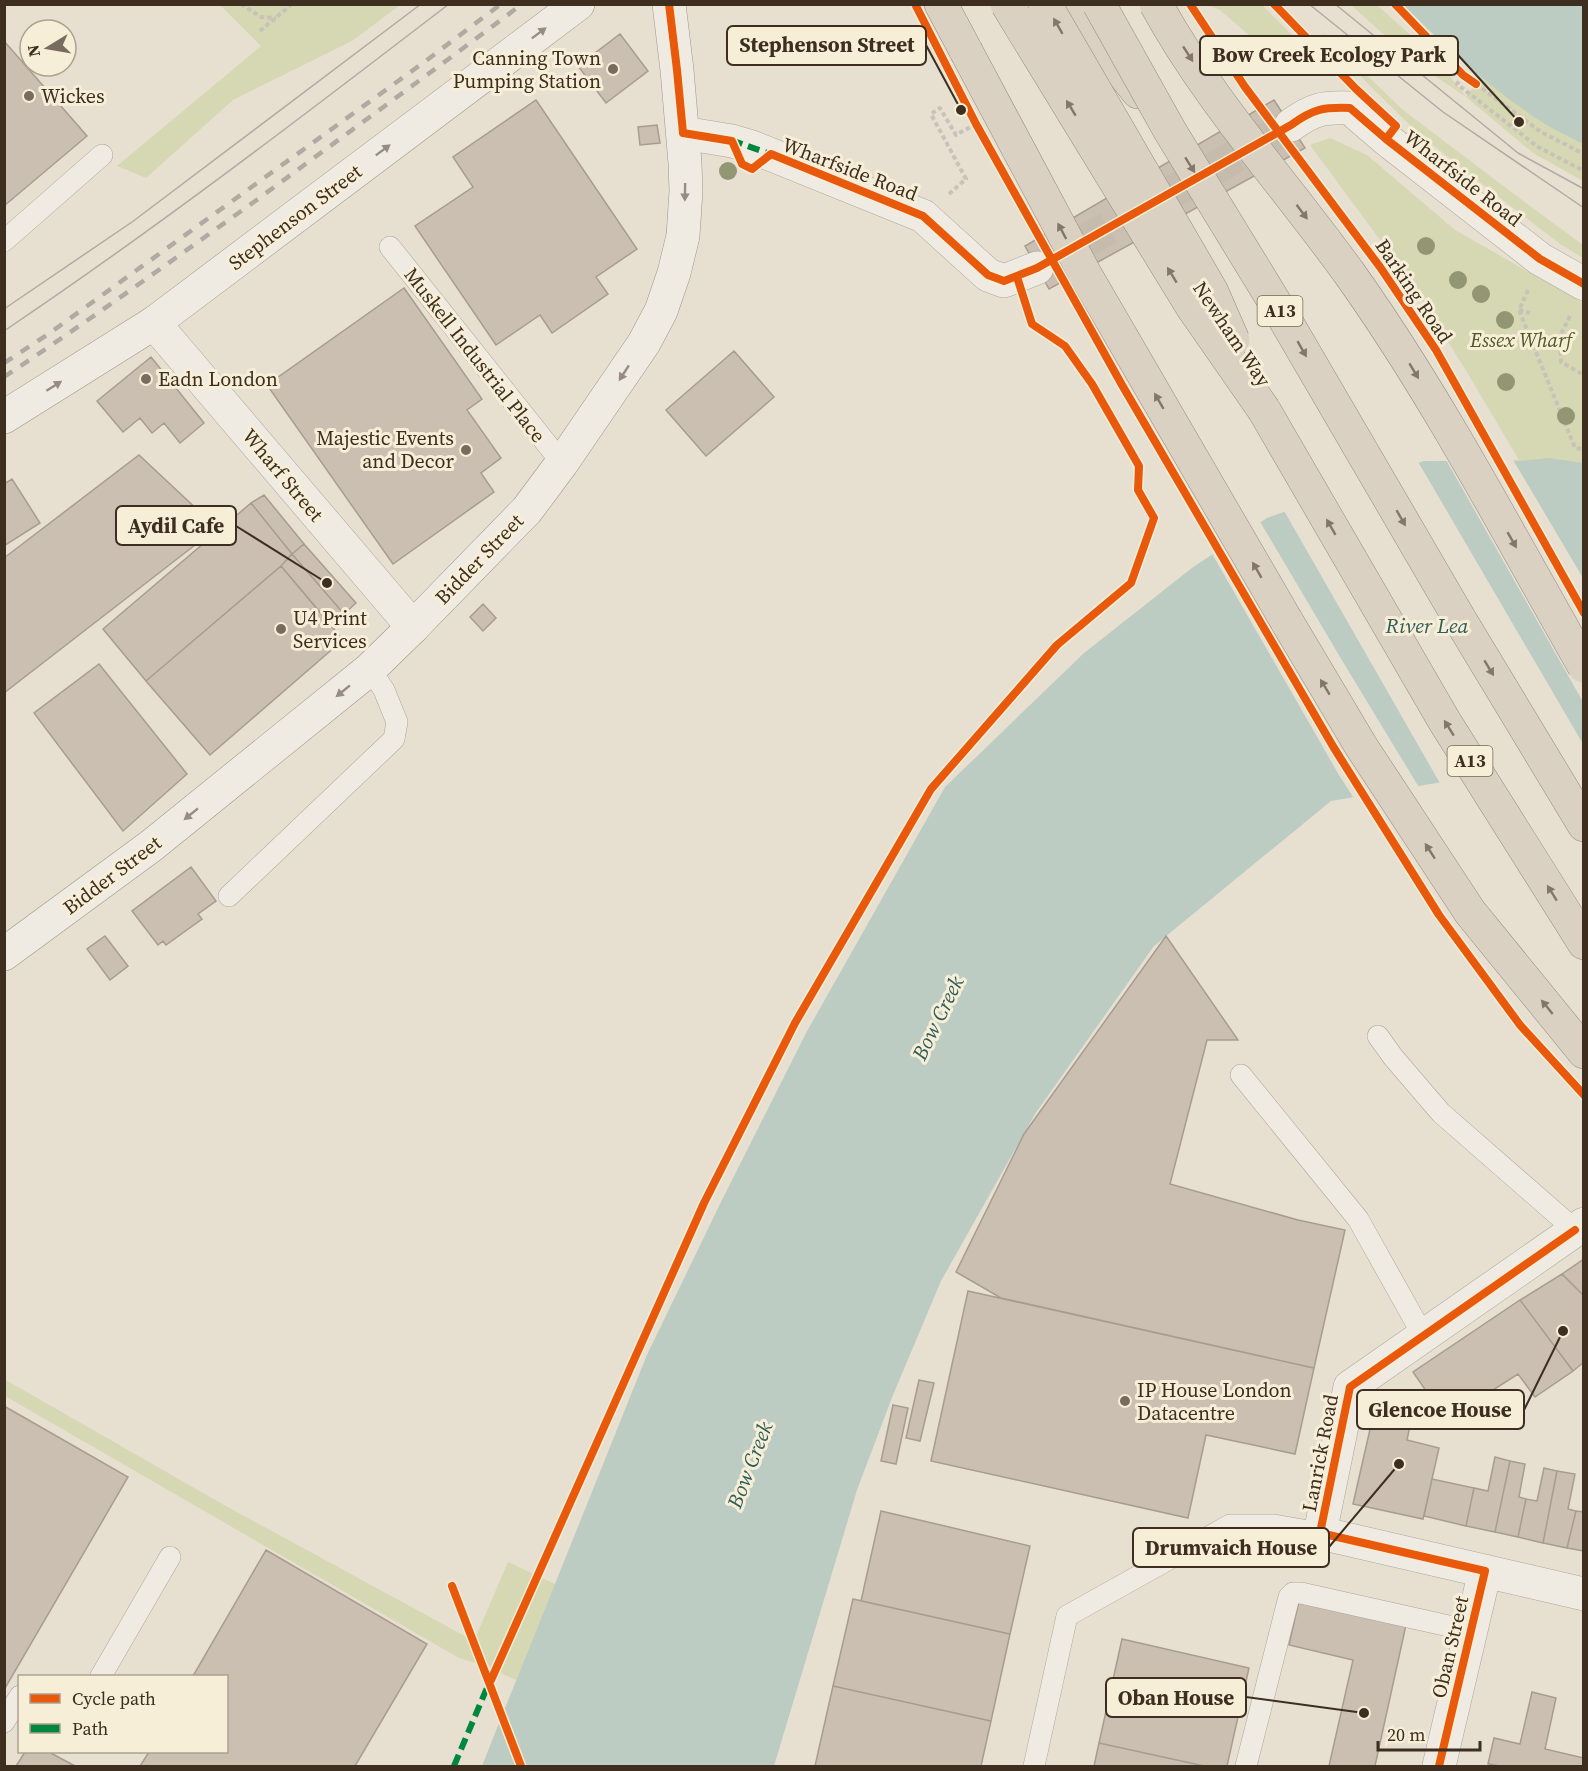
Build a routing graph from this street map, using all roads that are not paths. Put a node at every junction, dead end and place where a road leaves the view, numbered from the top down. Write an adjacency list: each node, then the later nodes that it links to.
1 (578, 4): 17 (street, Stephenson Street, one-way to 1)
2 (669, 4): 11 (street, Bidder Street)
3 (941, 4): 29 (highway, one-way to 3, bridge)
4 (1007, 4): 18 (highway, Newham Way / A13, one-way to 4, bridge)
5 (1045, 4): 18 (highway, Newham Way / A13, one-way to 5, bridge)
6 (1072, 4): 10 (highway, A13, bridge)
7 (1099, 4): 10 (highway, A13, bridge)
8 (1156, 4): 22 (highway, one-way to 22, bridge)
9 (1291, 124): 16 (street, Wharfside Road)
10 (1170, 131): 24 (highway, A13, one-way to 24, bridge)
11 (683, 133): 15 (street, Wharfside Road); 20 (street, Bidder Street, one-way to 20)
12 (102, 155): 13 (lane)
13 (4, 241)
14 (390, 247): 20 (lane, Muskell Industrial Place)
15 (1037, 268)
16 (1579, 296)
17 (154, 323): 19 (street, Stephenson Street, one-way to 17); 21 (street, Wharf Street)
18 (1264, 410): 26 (highway, Newham Way / A13, one-way to 18)
19 (4, 417)
20 (562, 463): 21 (street, Bidder Street)
21 (413, 627): 23 (street, Bidder Street)
22 (1584, 666)
23 (370, 669): 25 (lane); 27 (street, Bidder Street, one-way to 27)
24 (1584, 825)
25 (229, 896)
26 (1584, 943)
27 (4, 954)
28 (1378, 1036): 31 (lane)
29 (1584, 1052)
30 (1241, 1075): 32 (lane)
31 (1580, 1227): 32 (street, Lanrick Road)
32 (1424, 1337): 33 (street, Lanrick Road)
33 (1320, 1533): 35 (street, Lanrick Road); 41 (lane)
34 (170, 1557): 38 (lane)
35 (1485, 1571): 36 (street, Lanrick Road); 37 (street, Oban Street)
36 (1584, 1594)
37 (1471, 1631): 42 (lane); 43 (street, Oban Street)
38 (102, 1675)
39 (18, 1699): 40 (lane)
40 (4, 1722)
41 (1034, 1767)
42 (1246, 1767)
43 (1439, 1767)

